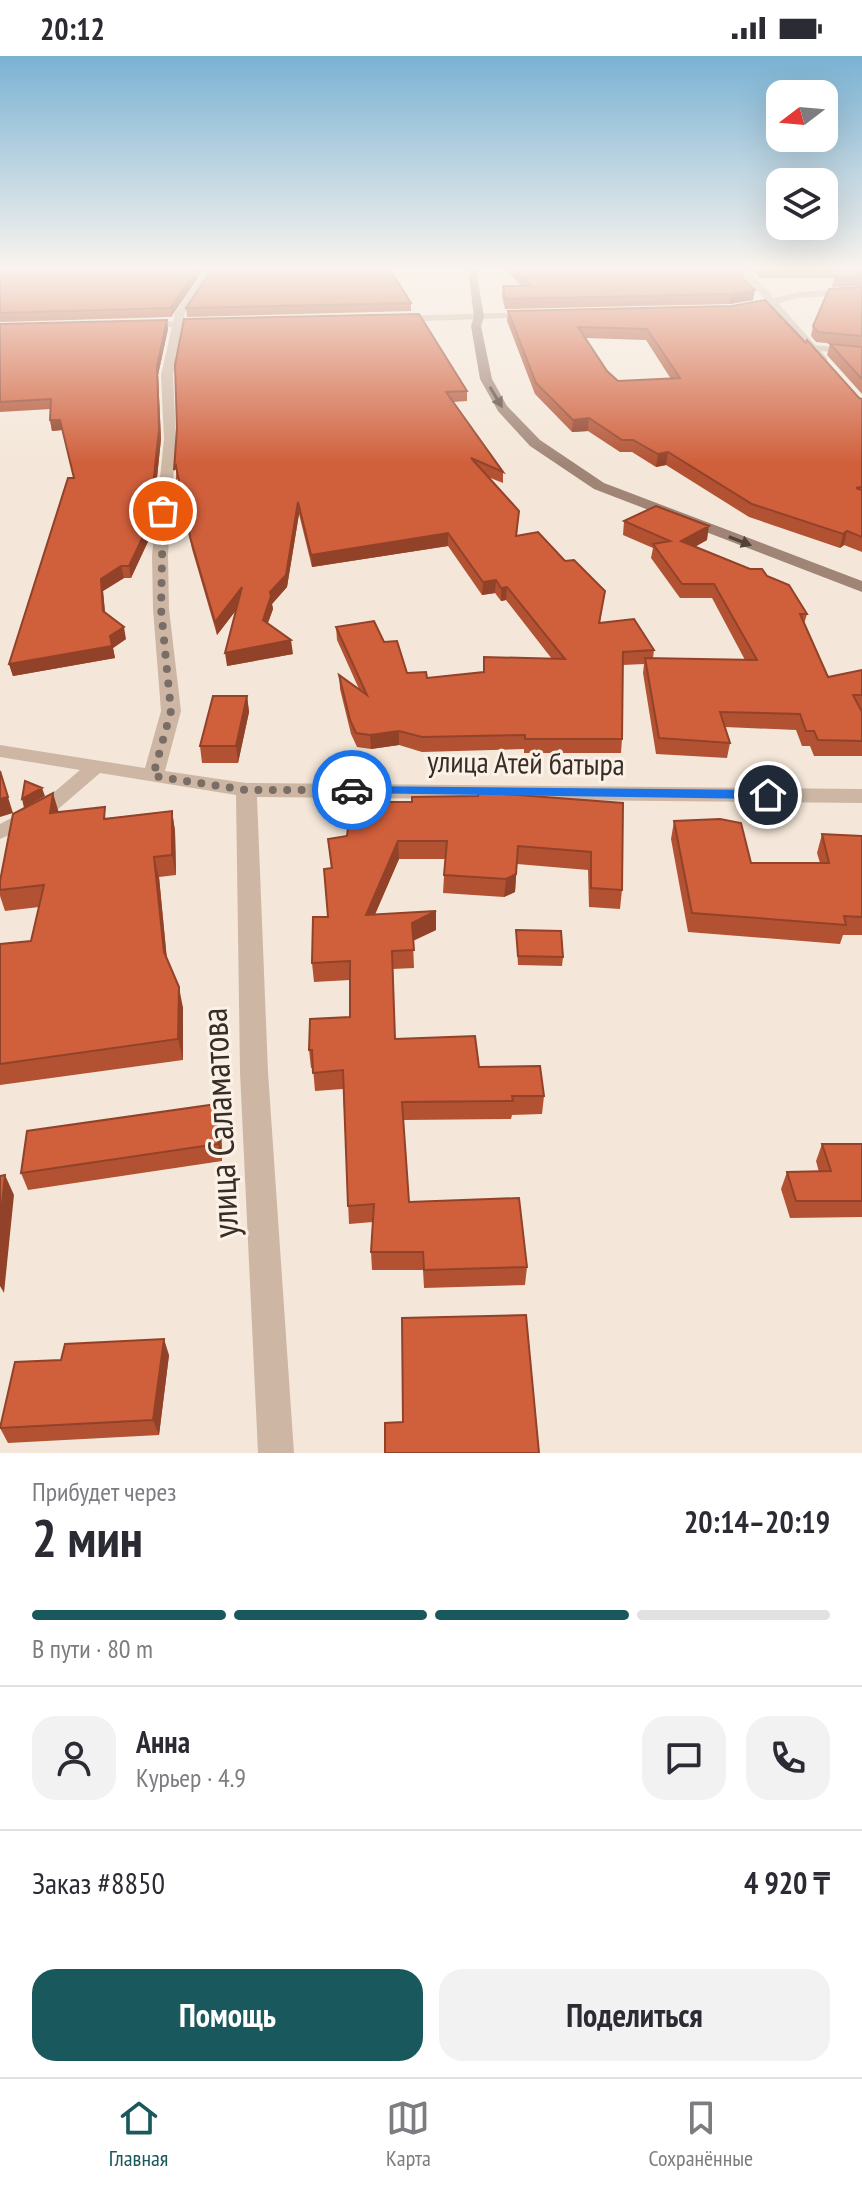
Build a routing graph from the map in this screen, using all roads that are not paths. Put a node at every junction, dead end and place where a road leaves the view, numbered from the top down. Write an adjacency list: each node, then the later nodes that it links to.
1 (175, 333): 10 (street)
2 (477, 333): 7 (main road, one-way to 7)
3 (799, 333): 4 (street)
4 (813, 348): 5 (street); 6 (street)
5 (862, 352)
6 (833, 373)
7 (862, 587)
8 (0, 751): 9 (street, улица Атей батыра)
9 (96, 766): 10 (street, улица Атей батыра); 13 (street)
10 (153, 776): 11 (street, улица Атей батыра)
11 (246, 790): 12 (street, улица Атей батыра); 14 (street, улица Саламатова)
12 (862, 796)
13 (0, 832)
14 (276, 1453)

